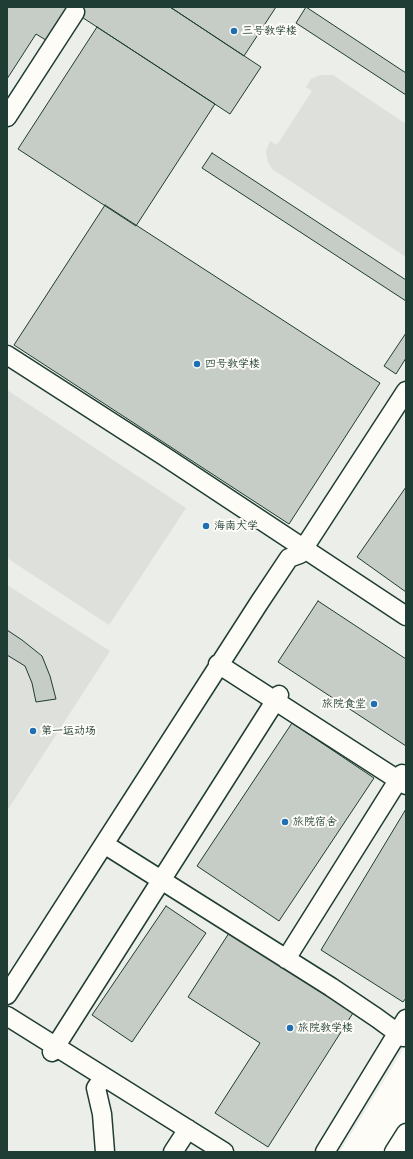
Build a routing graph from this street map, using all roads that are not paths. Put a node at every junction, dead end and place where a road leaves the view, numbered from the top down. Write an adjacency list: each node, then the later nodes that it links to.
1 (75, 12): 2 (street)
2 (7, 118)
3 (7, 354): 7 (street)
4 (7, 363): 7 (street)
5 (406, 391): 7 (street)
6 (406, 410): 7 (street)
7 (306, 554): 8 (street); 9 (street); 10 (street)
8 (406, 616)
9 (406, 624)
10 (224, 664): 11 (street); 13 (street)
11 (281, 700): 12 (street); 14 (street)
12 (404, 780): 15 (street)
13 (110, 844): 14 (street); 16 (street); 17 (street)
14 (166, 880): 15 (street); 21 (street)
15 (289, 958): 20 (street)
16 (7, 995)
17 (7, 1010)
18 (7, 1016): 21 (street)
19 (7, 1023): 21 (street)
20 (403, 1030): 29 (street); 30 (street)
21 (56, 1051): 22 (street)
22 (102, 1080): 23 (street); 25 (street)
23 (186, 1132): 26 (street); 27 (street); 28 (street)
24 (406, 1133): 31 (street)
25 (105, 1152)
26 (173, 1152)
27 (211, 1152)
28 (224, 1152)
29 (325, 1152)
30 (333, 1152)
31 (394, 1152)

